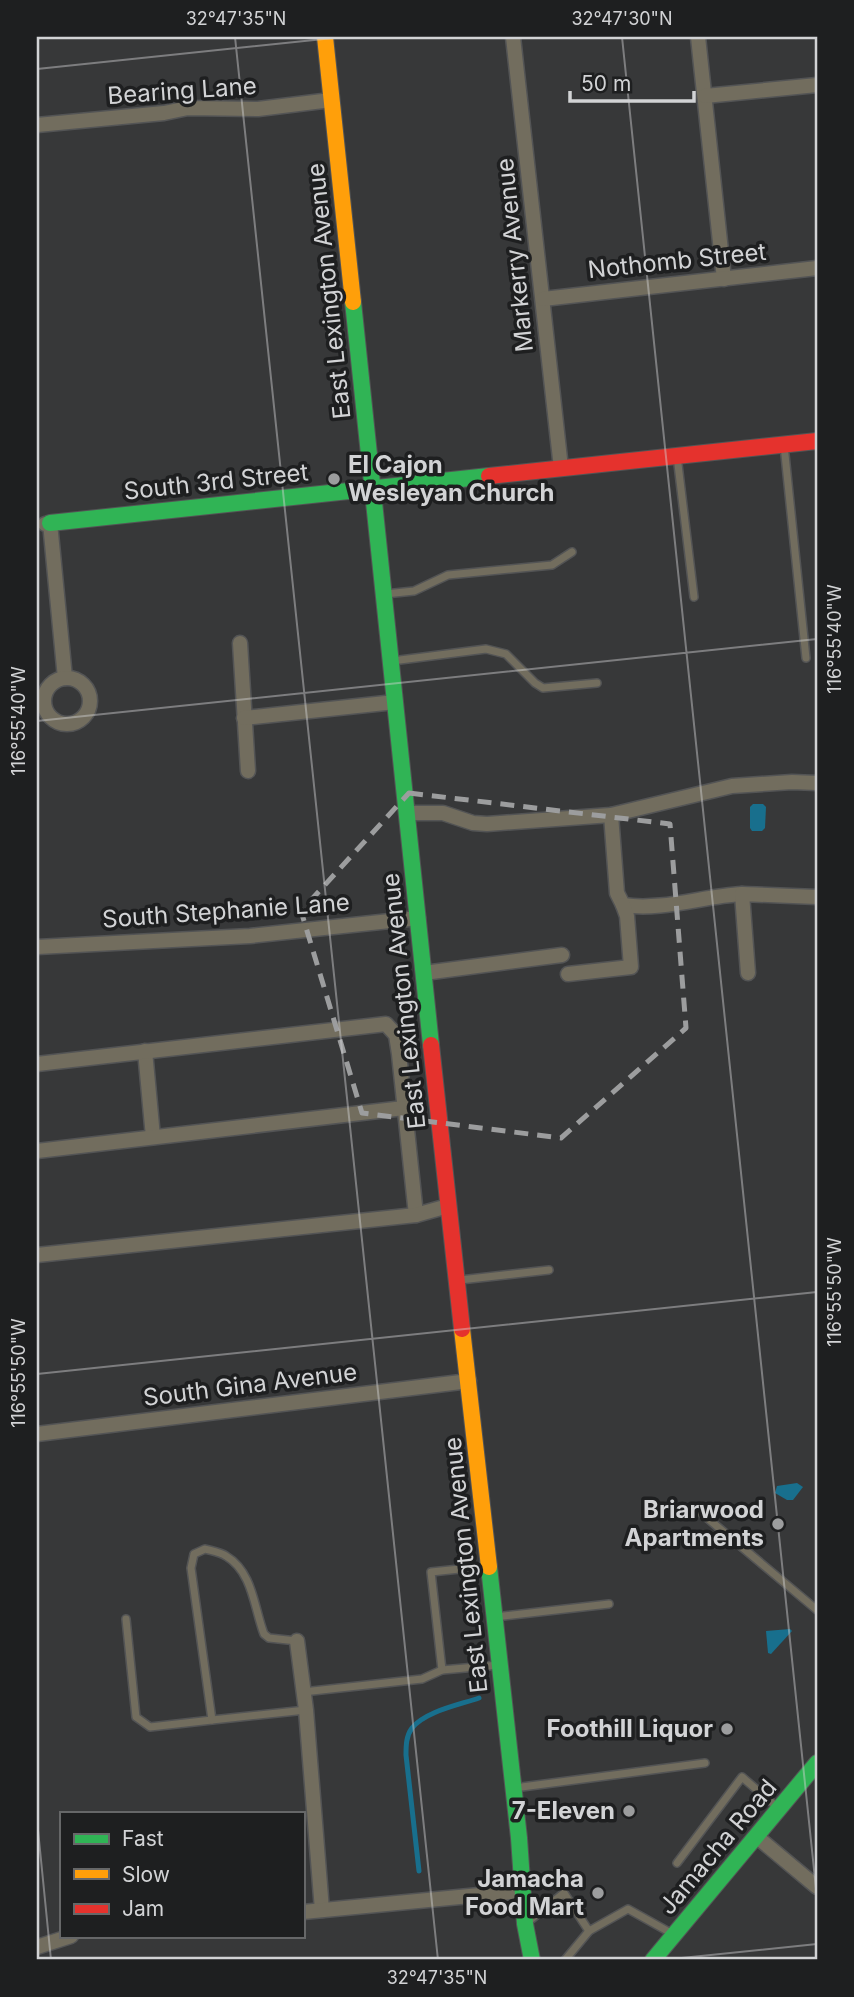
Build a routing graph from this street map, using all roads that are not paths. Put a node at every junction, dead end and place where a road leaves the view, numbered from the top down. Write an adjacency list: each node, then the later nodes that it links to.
1 (325, 37): 6 (street, East Lexington Avenue)
2 (513, 37): 10 (street, Markerry Avenue)
3 (698, 37): 5 (street)
4 (817, 85): 5 (street)
5 (705, 96): 9 (street)
6 (331, 100): 7 (street, Bearing Lane); 15 (street, East Lexington Avenue)
7 (37, 125)
8 (817, 268): 9 (street, Nothomb Street)
9 (724, 278): 10 (street, Nothomb Street)
10 (543, 299): 14 (street, Markerry Avenue)
11 (817, 441): 12 (street, South 3rd Street)
12 (784, 444): 13 (street, South 3rd Street); 21 (lane)
13 (677, 456): 14 (street, South 3rd Street); 19 (lane)
14 (561, 468): 15 (street, South 3rd Street)
15 (373, 488): 16 (street, South 3rd Street); 18 (street, East Lexington Avenue)
16 (44, 524): 23 (street)
17 (572, 552): 18 (lane)
18 (384, 594): 22 (street, East Lexington Avenue)
19 (694, 597)
20 (240, 643): 26 (street)
21 (806, 658)
22 (391, 662): 24 (lane); 25 (street, East Lexington Avenue)
23 (65, 678)
24 (597, 683)
25 (395, 702): 26 (street); 29 (street, East Lexington Avenue)
26 (244, 718): 27 (street)
27 (248, 771)
28 (817, 783): 30 (street)
29 (408, 813): 30 (street); 34 (street, East Lexington Avenue)
30 (611, 816): 33 (street)
31 (742, 894): 32 (street); 33 (street); 38 (street)
32 (817, 897)
33 (623, 905): 39 (street)
34 (418, 918): 35 (street, South Stephanie Lane); 37 (street, East Lexington Avenue)
35 (37, 947)
36 (562, 955): 37 (street)
37 (424, 973): 45 (street, East Lexington Avenue)
38 (748, 973)
39 (568, 974)
40 (145, 1051): 41 (street); 42 (street); 43 (street)
41 (37, 1063)
42 (404, 1108): 43 (street); 46 (street)
43 (153, 1137): 44 (street)
44 (37, 1151)
45 (448, 1206): 46 (street); 49 (street, East Lexington Avenue)
46 (416, 1214): 47 (street)
47 (37, 1255)
48 (549, 1270): 49 (lane)
49 (456, 1280): 50 (street, East Lexington Avenue)
50 (469, 1381): 51 (street, South Gina Avenue); 53 (street, East Lexington Avenue)
51 (37, 1434)
52 (694, 1507): 55 (lane)
53 (489, 1566): 56 (street, East Lexington Avenue); 60 (lane)
54 (609, 1604): 56 (lane)
55 (817, 1610)
56 (494, 1617): 59 (street, East Lexington Avenue)
57 (126, 1619): 63 (lane)
58 (297, 1641): 61 (street); 63 (lane)
59 (500, 1665): 60 (lane); 66 (street, East Lexington Avenue)
60 (442, 1670): 61 (lane)
61 (303, 1692): 62 (street)
62 (306, 1710): 63 (lane); 72 (street)
63 (212, 1720)
64 (705, 1763): 66 (lane)
65 (817, 1763): 67 (street, Jamacha Road)
66 (513, 1788): 71 (street, East Lexington Avenue)
67 (779, 1809): 68 (street, Jamacha Road); 69 (lane)
68 (756, 1836): 70 (street); 76 (street, Jamacha Road)
69 (677, 1863)
70 (817, 1887)
71 (522, 1891): 72 (street); 74 (street, East Lexington Avenue)
72 (322, 1910): 73 (street)
73 (304, 1912)
74 (525, 1924): 75 (lane); 79 (street, East Lexington Avenue)
75 (589, 1931): 76 (lane); 80 (lane)
76 (675, 1935): 81 (street, Jamacha Road)
77 (65, 1938): 78 (street)
78 (37, 1947)
79 (532, 1960)
80 (565, 1960)
81 (653, 1960)

